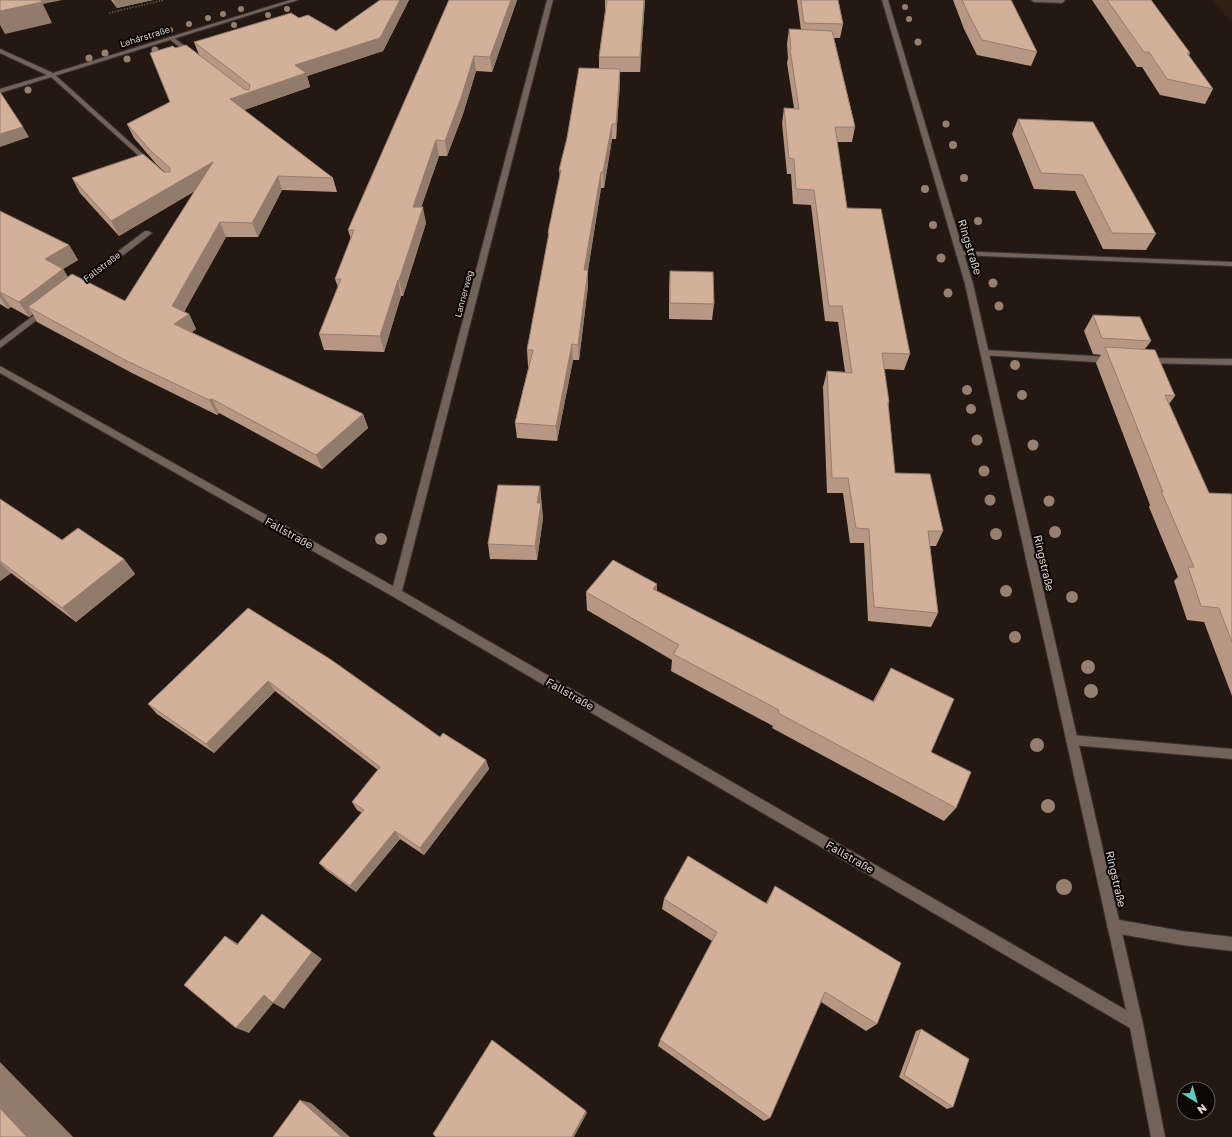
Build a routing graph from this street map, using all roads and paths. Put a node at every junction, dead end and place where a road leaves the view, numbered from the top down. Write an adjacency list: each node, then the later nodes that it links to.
1 (164, 0): 7 (path)
2 (295, 0): 8 (street, Lehárstraße)
3 (550, 0): 25 (street, Lannerweg)
4 (884, 0): 15 (street, Ringstraße)
5 (1034, 0): 6 (street)
6 (1062, 1)
7 (109, 13)
8 (171, 38): 10 (street); 11 (street, Lehárstraße)
9 (0, 51): 11 (street)
10 (196, 57)
11 (51, 74): 12 (street, Lehárstraße); 13 (street)
12 (0, 91)
13 (155, 168)
14 (148, 233): 17 (street, Fallstraße)
15 (959, 253): 16 (street); 20 (street, Ringstraße)
16 (1232, 264)
17 (68, 294)
18 (55, 303): 19 (street)
19 (0, 345)
20 (984, 353): 21 (street); 26 (street, Ringstraße)
21 (1122, 360)
22 (1138, 361): 23 (street)
23 (1232, 362)
24 (0, 370): 25 (street, Fallstraße)
25 (396, 593): 30 (street, Fallstraße)
26 (1072, 740): 27 (street); 28 (street, Ringstraße)
27 (1232, 754)
28 (1114, 926): 29 (street); 30 (street, Ringstraße)
29 (1232, 944)
30 (1136, 1024): 31 (street, Ringstraße)
31 (1158, 1137)

